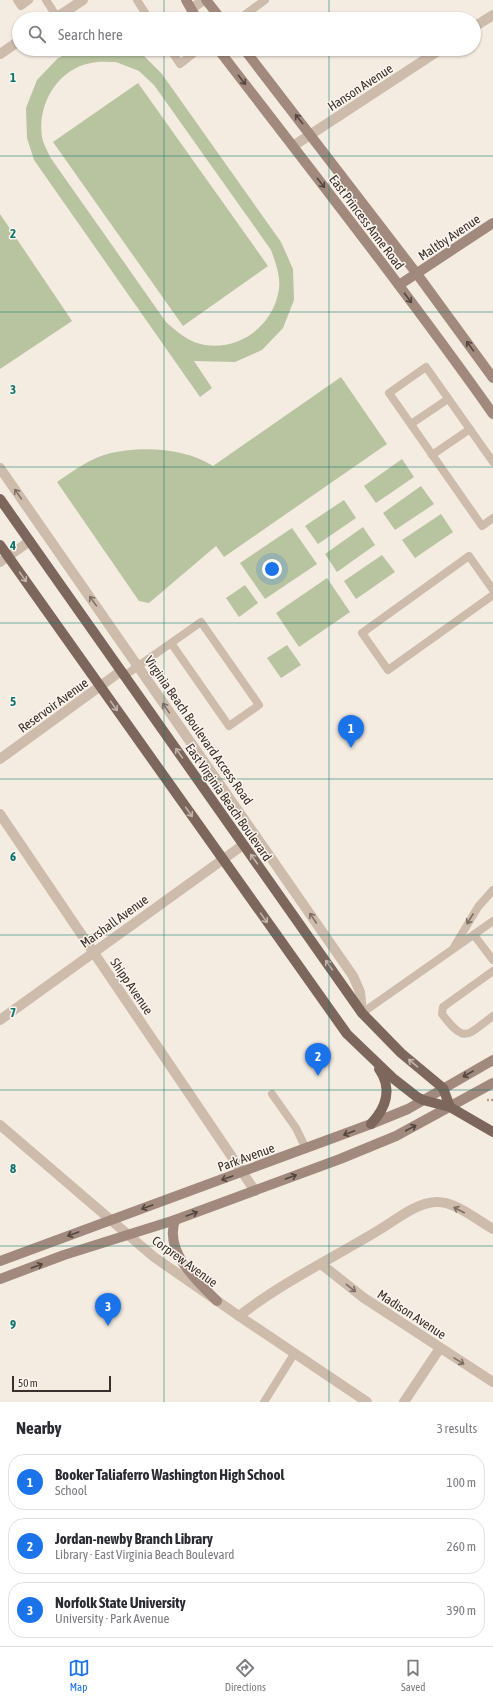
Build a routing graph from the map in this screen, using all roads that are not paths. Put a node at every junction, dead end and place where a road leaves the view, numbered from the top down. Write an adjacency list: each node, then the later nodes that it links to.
1 (17, 0): 2 (lane)
2 (29, 0)
3 (46, 0): 10 (lane)
4 (83, 0): 11 (street)
5 (136, 0): 12 (lane)
6 (186, 0): 9 (main road)
7 (205, 0): 9 (street); 14 (main road)
8 (265, 0): 15 (lane)
9 (191, 9): 13 (main road)
10 (52, 12)
11 (64, 12)
12 (145, 12)
13 (193, 12)
14 (215, 12)
15 (248, 12)
16 (493, 15): 17 (street)
17 (481, 23)
18 (12, 46): 19 (street)
19 (0, 54)
20 (175, 56): 21 (lane)
21 (190, 56)
22 (223, 56): 26 (main road, East Princess Anne Road, one-way to 26)
23 (249, 56): 25 (main road, East Princess Anne Road, one-way to 23)
24 (430, 56): 25 (street, Hanson Avenue)
25 (311, 135): 26 (street, Hanson Avenue); 28 (main road, East Princess Anne Road)
26 (293, 146): 29 (main road, East Princess Anne Road, one-way to 29)
27 (493, 223): 28 (main road, Maltby Avenue)
28 (417, 274): 29 (main road, Maltby Avenue); 30 (main road, East Princess Anne Road, one-way to 28)
29 (399, 285): 32 (main road, East Princess Anne Road, one-way to 32)
30 (493, 378)
31 (448, 399): 33 (lane); 33 (lane); 34 (lane)
32 (492, 410)
33 (411, 424): 35 (lane)
34 (470, 429): 35 (lane); 36 (lane)
35 (432, 455): 39 (lane)
36 (493, 462)
37 (0, 468): 46 (street, Virginia Beach Boulevard Access Road, one-way to 37)
38 (0, 499): 40 (main road, East Virginia Beach Boulevard)
39 (493, 518)
40 (30, 541): 42 (street); 47 (main road, East Virginia Beach Boulevard)
41 (0, 545): 42 (main road)
42 (4, 559): 48 (main road, one-way to 48)
43 (493, 590): 44 (lane)
44 (493, 595)
45 (171, 643): 45 (lane); 46 (lane)
46 (138, 666): 47 (lane); 60 (street, Virginia Beach Boulevard Access Road, one-way to 46)
47 (122, 673): 48 (street, Reservoir Avenue); 51 (main road, East Virginia Beach Boulevard, one-way to 47)
48 (100, 686): 49 (street, Reservoir Avenue); 52 (main road, one-way to 52)
49 (0, 759)
50 (0, 814): 57 (street, Shipp Avenue)
51 (243, 845): 52 (street, Marshall Avenue); 60 (main road, East Virginia Beach Boulevard, one-way to 51)
52 (222, 860): 57 (street, Marshall Avenue); 63 (main road, one-way to 63)
53 (493, 890): 56 (lane, one-way to 56)
54 (493, 921): 55 (lane)
55 (474, 935): 56 (lane); 58 (lane)
56 (451, 950): 60 (lane)
57 (94, 952): 62 (street, Marshall Avenue); 74 (street, Shipp Avenue)
58 (493, 960)
59 (493, 971): 61 (lane)
60 (362, 1013): 66 (main road, East Virginia Beach Boulevard, one-way to 60)
61 (493, 1016)
62 (0, 1020)
63 (372, 1059): 68 (main road); 70 (main road)
64 (493, 1060): 66 (main road, Park Avenue, one-way to 66)
65 (493, 1083): 69 (main road)
66 (443, 1088): 68 (main road, Park Avenue); 69 (main road, East Virginia Beach Boulevard)
67 (272, 1094): 73 (lane)
68 (423, 1100): 69 (main road); 70 (main road, Park Avenue)
69 (450, 1107): 72 (main road); 75 (main road, one-way to 69)
70 (371, 1124): 73 (main road, Park Avenue, one-way to 73)
71 (0, 1125): 77 (street, Corprew Avenue)
72 (493, 1132)
73 (306, 1149): 74 (main road, Park Avenue)
74 (242, 1172): 75 (street, Shipp Avenue); 77 (main road, Park Avenue, one-way to 77)
75 (254, 1190): 76 (main road, one-way to 75)
76 (175, 1220): 79 (main road); 83 (main road)
77 (110, 1221): 79 (street, Corprew Avenue); 80 (main road, Park Avenue, one-way to 80)
78 (493, 1229): 81 (street, one-way to 81)
79 (128, 1236): 82 (main road, one-way to 79); 83 (street, Corprew Avenue)
80 (0, 1261)
81 (321, 1264): 84 (street); 85 (street, Madison Avenue, one-way to 85)
82 (0, 1279)
83 (217, 1301): 84 (street, Corprew Avenue)
84 (239, 1316): 86 (street, Corprew Avenue)
85 (440, 1348): 87 (street, Madison Avenue, one-way to 87); 90 (street)
86 (294, 1354): 88 (lane); 89 (street, Corprew Avenue)
87 (493, 1382)
88 (264, 1402)
89 (367, 1402)
90 (404, 1402)

